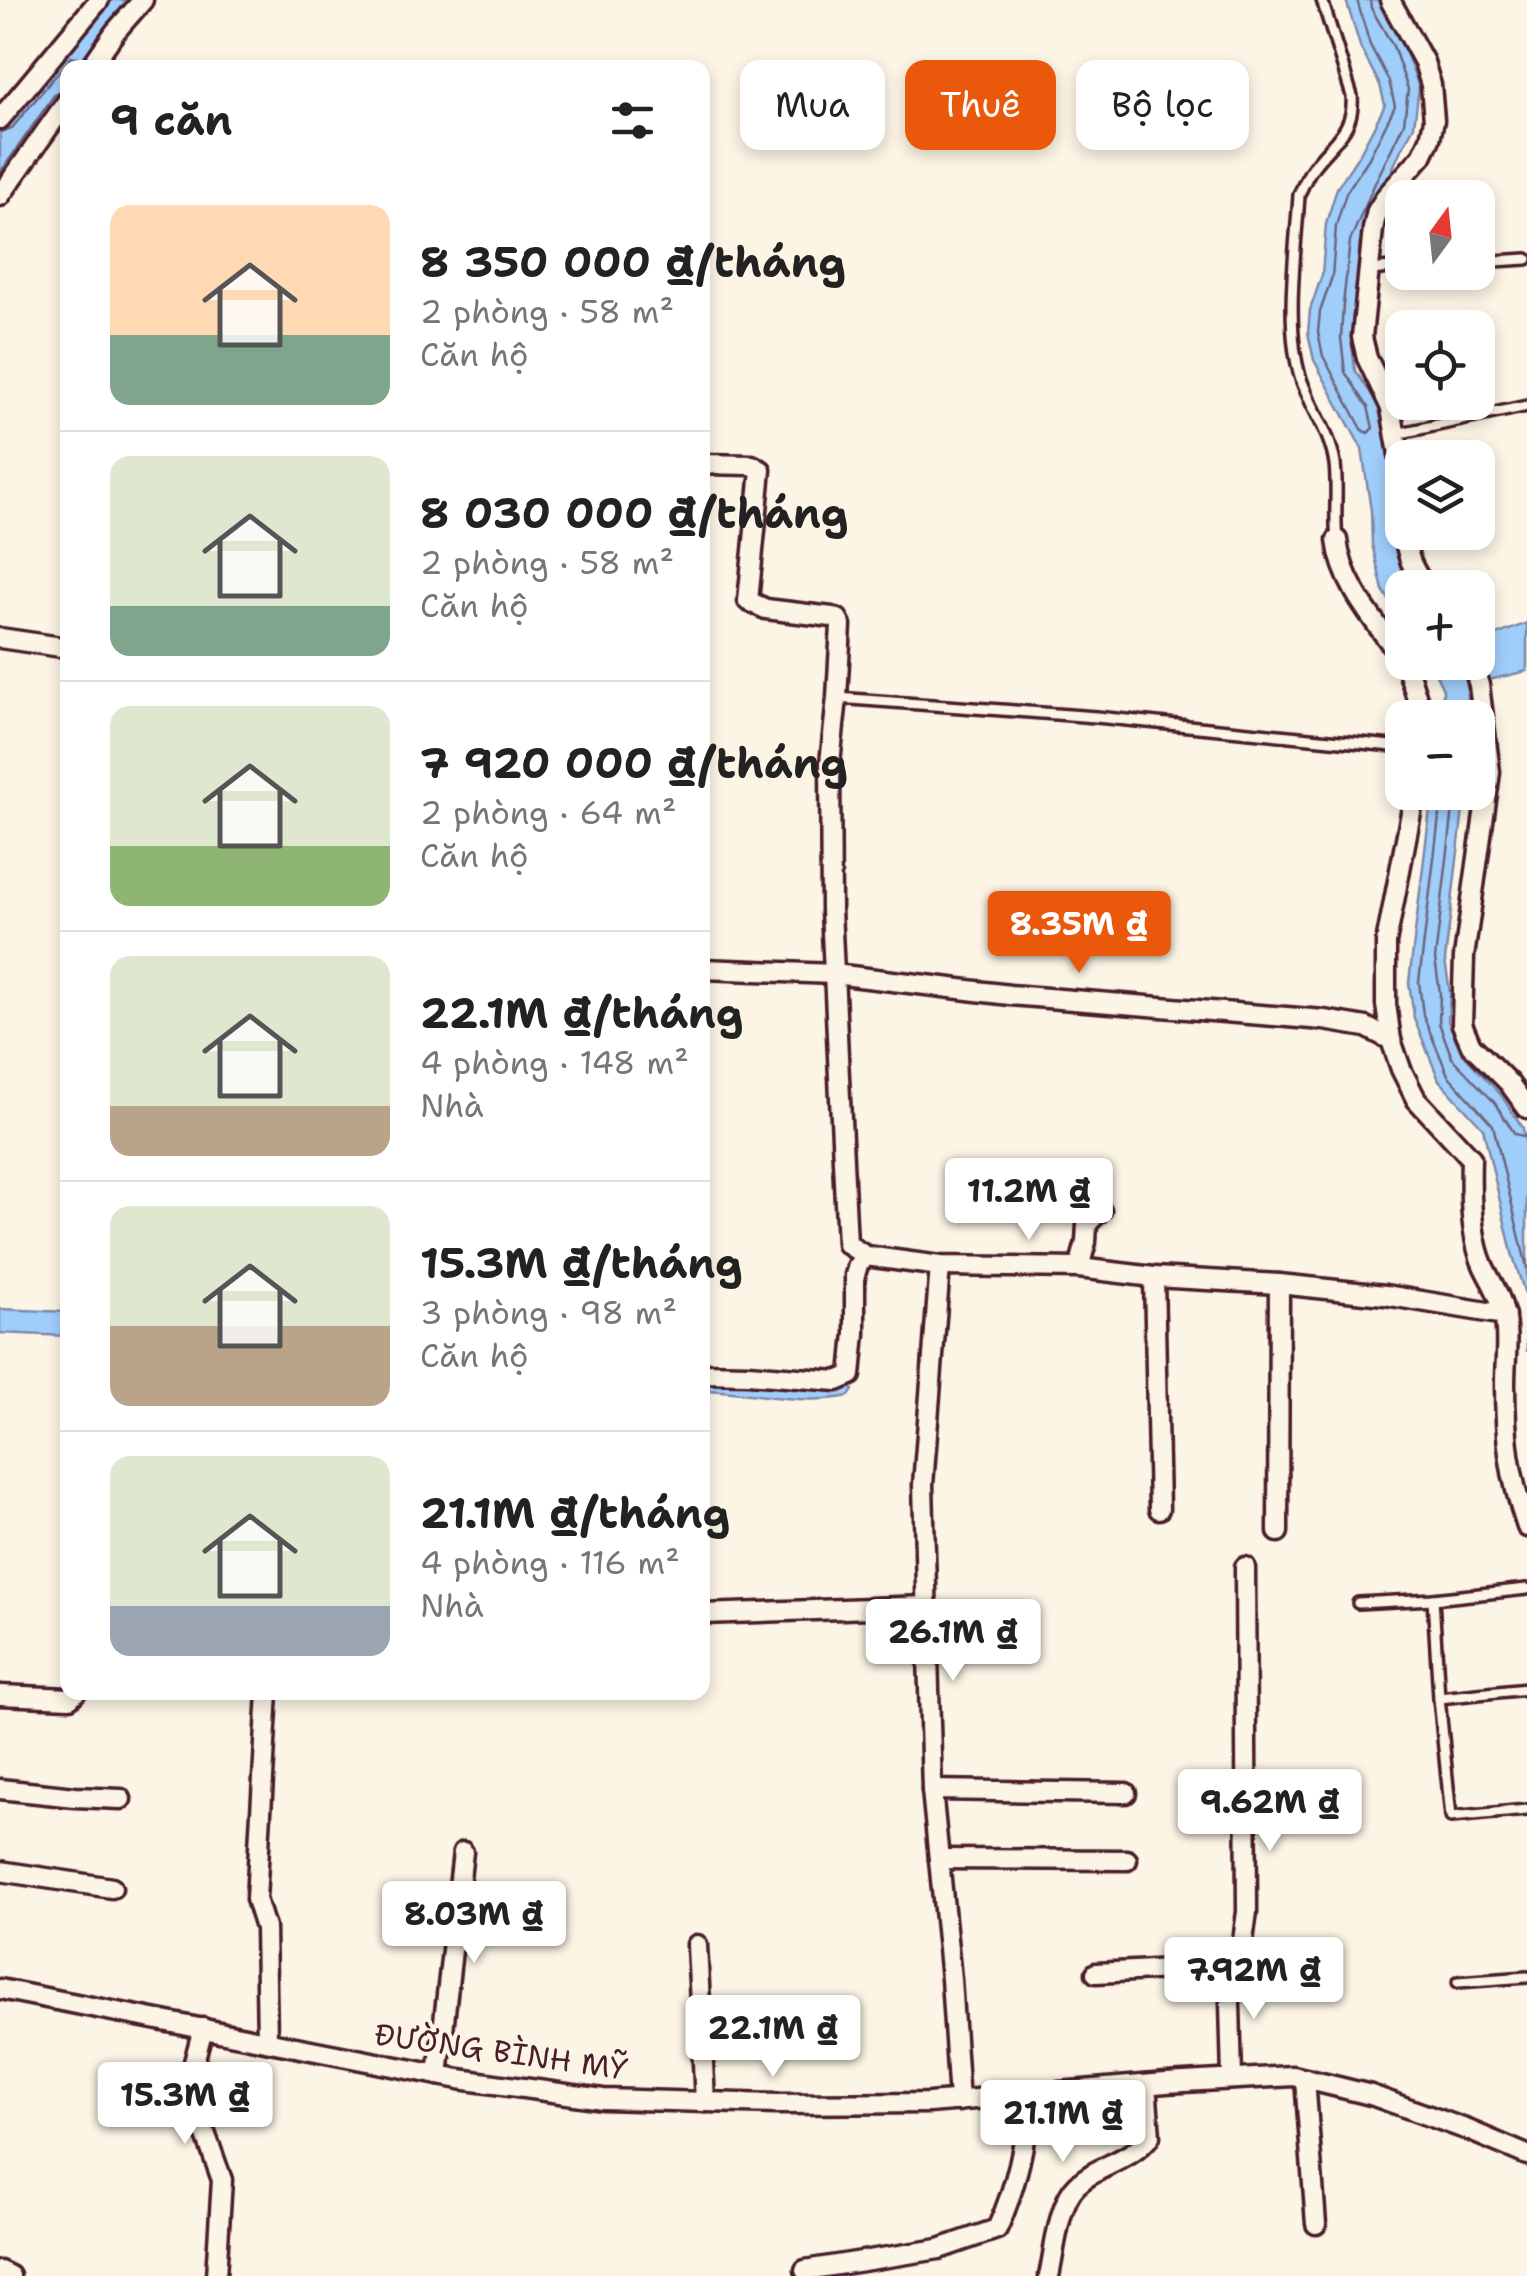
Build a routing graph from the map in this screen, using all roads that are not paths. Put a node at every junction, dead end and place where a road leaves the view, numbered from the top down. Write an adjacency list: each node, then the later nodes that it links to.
1 (99, 0): 7 (street)
2 (143, 0): 5 (street)
3 (1322, 0): 17 (lane)
4 (1390, 0): 12 (street)
5 (96, 60)
6 (60, 111): 8 (street)
7 (0, 120)
8 (0, 196)
9 (1527, 259): 10 (lane)
10 (1495, 261)
11 (1385, 269): 12 (lane)
12 (1370, 270): 14 (street)
13 (1527, 406): 14 (lane)
14 (1396, 434): 15 (street)
15 (1397, 440)
16 (710, 464): 22 (street)
17 (1337, 540): 18 (street)
18 (1385, 636)
19 (0, 638): 20 (street)
20 (60, 647)
21 (1477, 680): 28 (street)
22 (837, 698): 23 (lane); 26 (street)
23 (1385, 745)
24 (1411, 810): 27 (street)
25 (710, 970): 26 (street)
26 (834, 974): 27 (street); 30 (street)
27 (1391, 1040): 35 (street)
28 (1527, 1108)
29 (1101, 1210): 32 (street)
30 (866, 1256): 31 (street); 36 (street)
31 (940, 1266): 32 (street); 44 (street)
32 (1080, 1268): 33 (street)
33 (1154, 1277): 34 (street); 37 (street)
34 (1279, 1284): 35 (street); 39 (street)
35 (1505, 1315): 38 (street)
36 (710, 1373)
37 (1159, 1509)
38 (1527, 1526)
39 (1278, 1532)
40 (1245, 1567): 62 (street)
41 (1527, 1589): 42 (lane)
42 (1432, 1599): 43 (lane); 49 (lane)
43 (1358, 1603)
44 (927, 1606): 45 (street); 52 (street)
45 (710, 1614)
46 (1527, 1689): 49 (lane)
47 (0, 1695): 48 (street)
48 (60, 1698)
49 (1439, 1698): 55 (lane)
50 (268, 1700): 68 (street)
51 (0, 1789): 54 (street)
52 (932, 1790): 53 (street); 57 (street)
53 (1126, 1793)
54 (121, 1799)
55 (1527, 1810)
56 (463, 1852): 69 (street)
57 (939, 1859): 58 (street); 74 (street)
58 (1127, 1860)
59 (0, 1870): 60 (street)
60 (112, 1888)
61 (696, 1945): 75 (street)
62 (1228, 1966): 63 (street); 70 (street)
63 (1096, 1973)
64 (1527, 1977): 65 (lane)
65 (1458, 1982)
66 (0, 1989): 67 (street, ĐƯỜNG BÌNH MỸ)
67 (203, 2028): 68 (street, ĐƯỜNG BÌNH MỸ); 81 (street)
68 (267, 2040): 69 (street, ĐƯỜNG BÌNH MỸ)
69 (438, 2075): 75 (street, ĐƯỜNG BÌNH MỸ)
70 (1232, 2079): 71 (street, ĐƯỜNG BÌNH MỸ); 72 (street, ĐƯỜNG BÌNH MỸ)
71 (1305, 2079): 76 (street, ĐƯỜNG BÌNH MỸ); 77 (street)
72 (1146, 2085): 73 (street, ĐƯỜNG BÌNH MỸ); 82 (street)
73 (1030, 2096): 74 (street, ĐƯỜNG BÌNH MỸ); 79 (street)
74 (959, 2101): 75 (street, ĐƯỜNG BÌNH MỸ)
75 (705, 2102)
76 (1527, 2155)
77 (1316, 2224)
78 (0, 2270): 80 (street)
79 (805, 2270)
80 (10, 2276)
81 (216, 2276)
82 (1049, 2276)

